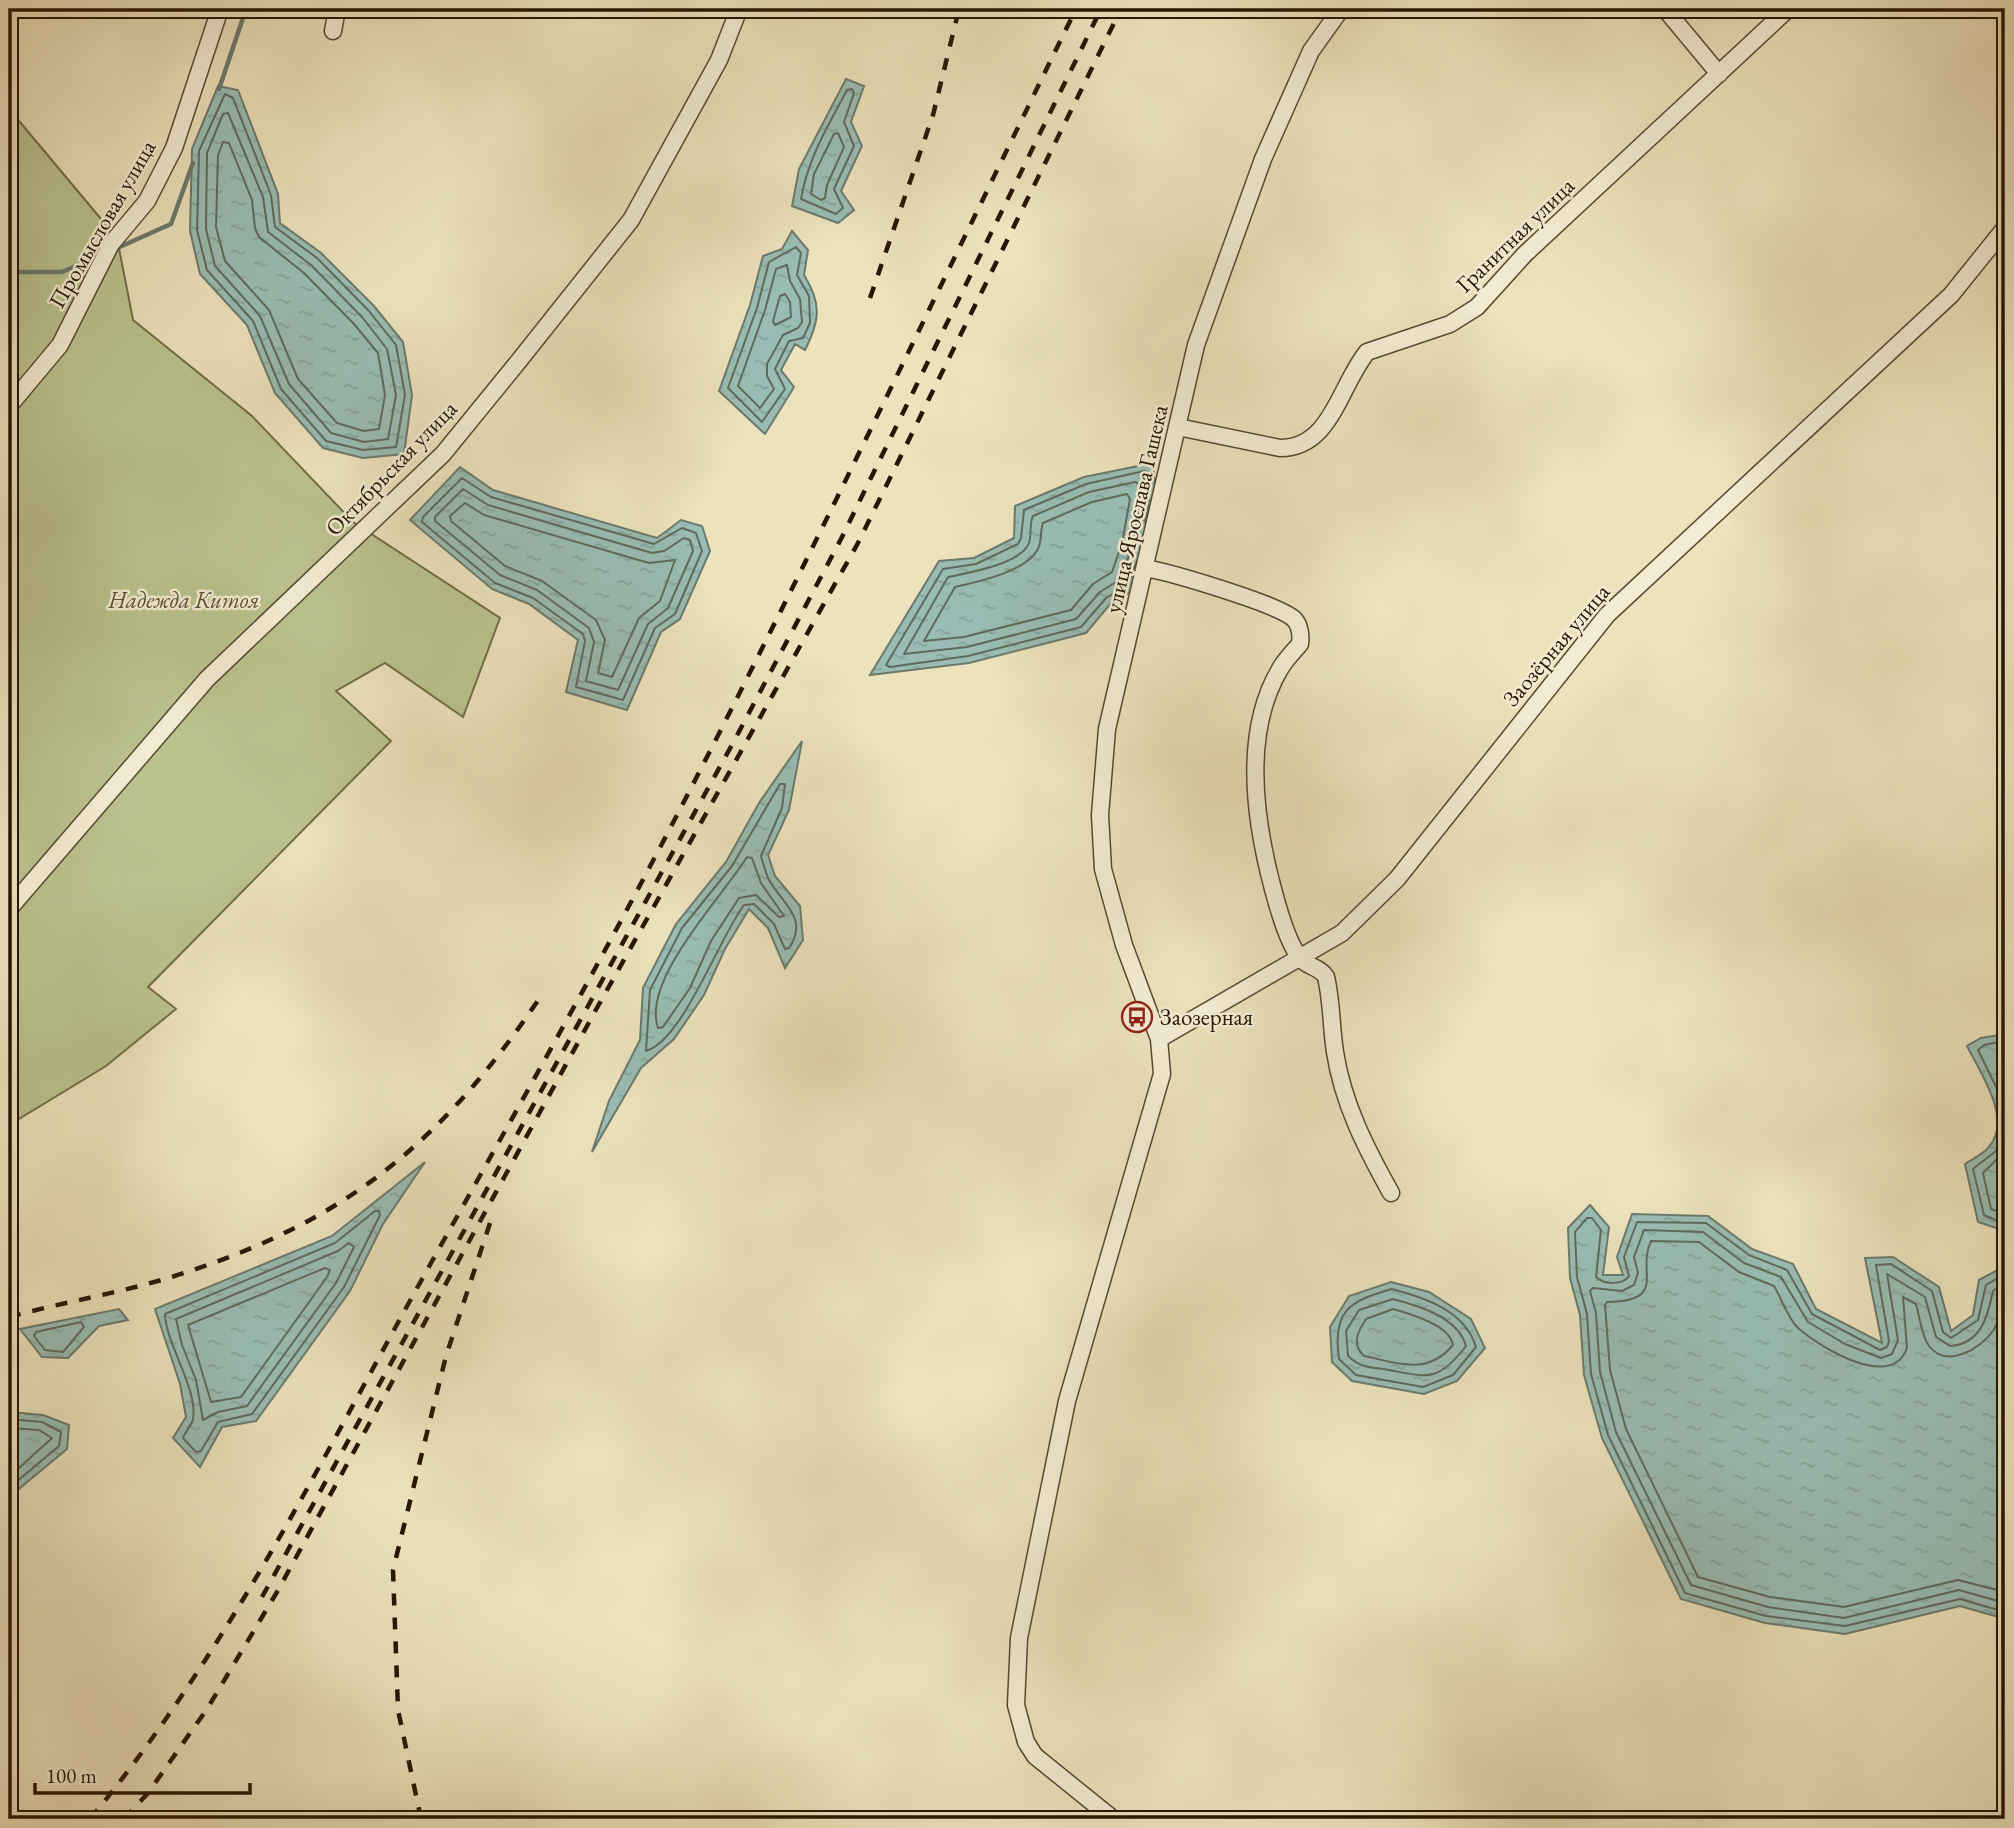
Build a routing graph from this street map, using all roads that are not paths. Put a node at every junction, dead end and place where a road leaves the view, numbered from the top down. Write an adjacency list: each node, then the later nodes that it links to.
1 (220, 9): 10 (street, Промысловая улица)
2 (337, 9): 7 (street)
3 (739, 9): 13 (street, Октябрьская улица)
4 (1340, 9): 11 (street, улица Ярослава Гашека)
5 (1665, 9): 8 (street)
6 (1788, 9): 8 (street, Гранитная улица)
7 (333, 31)
8 (1719, 74): 11 (street, Гранитная улица)
9 (2005, 228): 14 (street, Заозёрная улица)
10 (9, 406)
11 (1178, 427): 12 (street, улица Ярослава Гашека)
12 (1146, 568): 14 (street); 15 (street, улица Ярослава Гашека)
13 (9, 909)
14 (1301, 959): 15 (street, Заозёрная улица); 16 (street)
15 (1160, 1039): 17 (street, улица Ярослава Гашека)
16 (1391, 1193)
17 (1113, 1819)

